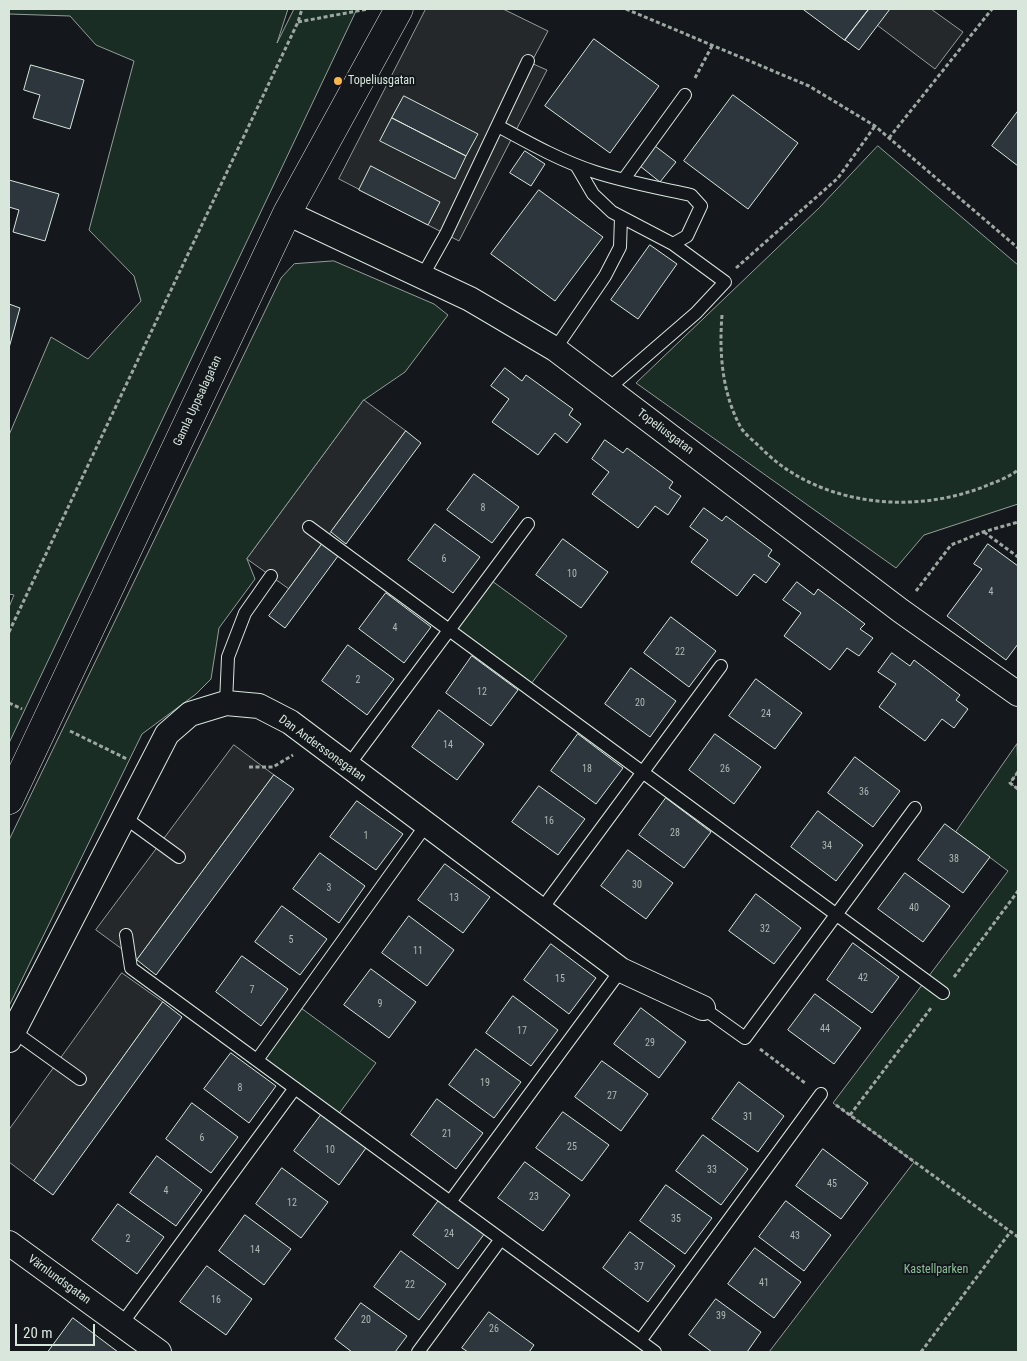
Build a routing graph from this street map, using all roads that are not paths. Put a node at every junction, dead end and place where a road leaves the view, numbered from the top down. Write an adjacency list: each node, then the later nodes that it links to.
1 (398, 9): 7 (street, Gamla Uppsalagatan)
2 (528, 61): 4 (lane)
3 (685, 95): 6 (lane)
4 (498, 126): 5 (lane); 10 (lane)
5 (576, 165): 6 (lane); 8 (lane)
6 (624, 179): 9 (lane)
7 (287, 213): 10 (street, Topeliusgatan); 22 (street, Gamla Uppsalagatan)
8 (621, 217): 9 (lane); 11 (lane)
9 (673, 244): 12 (lane)
10 (423, 275): 11 (street, Topeliusgatan)
11 (555, 349): 12 (street, Topeliusgatan)
12 (608, 389): 18 (street, Topeliusgatan)
13 (528, 524): 16 (lane)
14 (309, 527): 16 (lane)
15 (271, 576): 19 (lane)
16 (449, 630): 20 (lane); 21 (lane)
17 (721, 666): 21 (lane)
18 (1018, 694)
19 (226, 703): 20 (street, Dan Anderssonsgatan); 24 (street, Dan Anderssonsgatan)
20 (348, 766): 25 (street, Dan Anderssonsgatan)
21 (642, 772): 27 (lane); 28 (lane)
22 (9, 800)
23 (915, 808): 28 (lane)
24 (124, 817): 26 (lane); 33 (street, Dan Anderssonsgatan)
25 (426, 825): 27 (street, Dan Anderssonsgatan); 34 (lane)
26 (180, 858)
27 (541, 910): 30 (street, Dan Anderssonsgatan)
28 (836, 914): 31 (lane); 32 (lane)
29 (126, 935): 34 (lane)
30 (621, 970): 32 (street, Dan Anderssonsgatan); 38 (lane)
31 (943, 993)
32 (703, 1008)
33 (11, 1035): 35 (lane)
34 (257, 1060): 36 (lane)
35 (80, 1079)
36 (295, 1088): 38 (lane); 41 (lane)
37 (821, 1094): 42 (lane)
38 (450, 1202): 39 (lane)
39 (501, 1240): 42 (lane); 44 (lane)
40 (9, 1243): 41 (street, Värnlundsgatan)
41 (121, 1325): 43 (street, Värnlundsgatan)
42 (640, 1341): 45 (lane)
43 (151, 1350)
44 (418, 1352)
45 (655, 1352)

